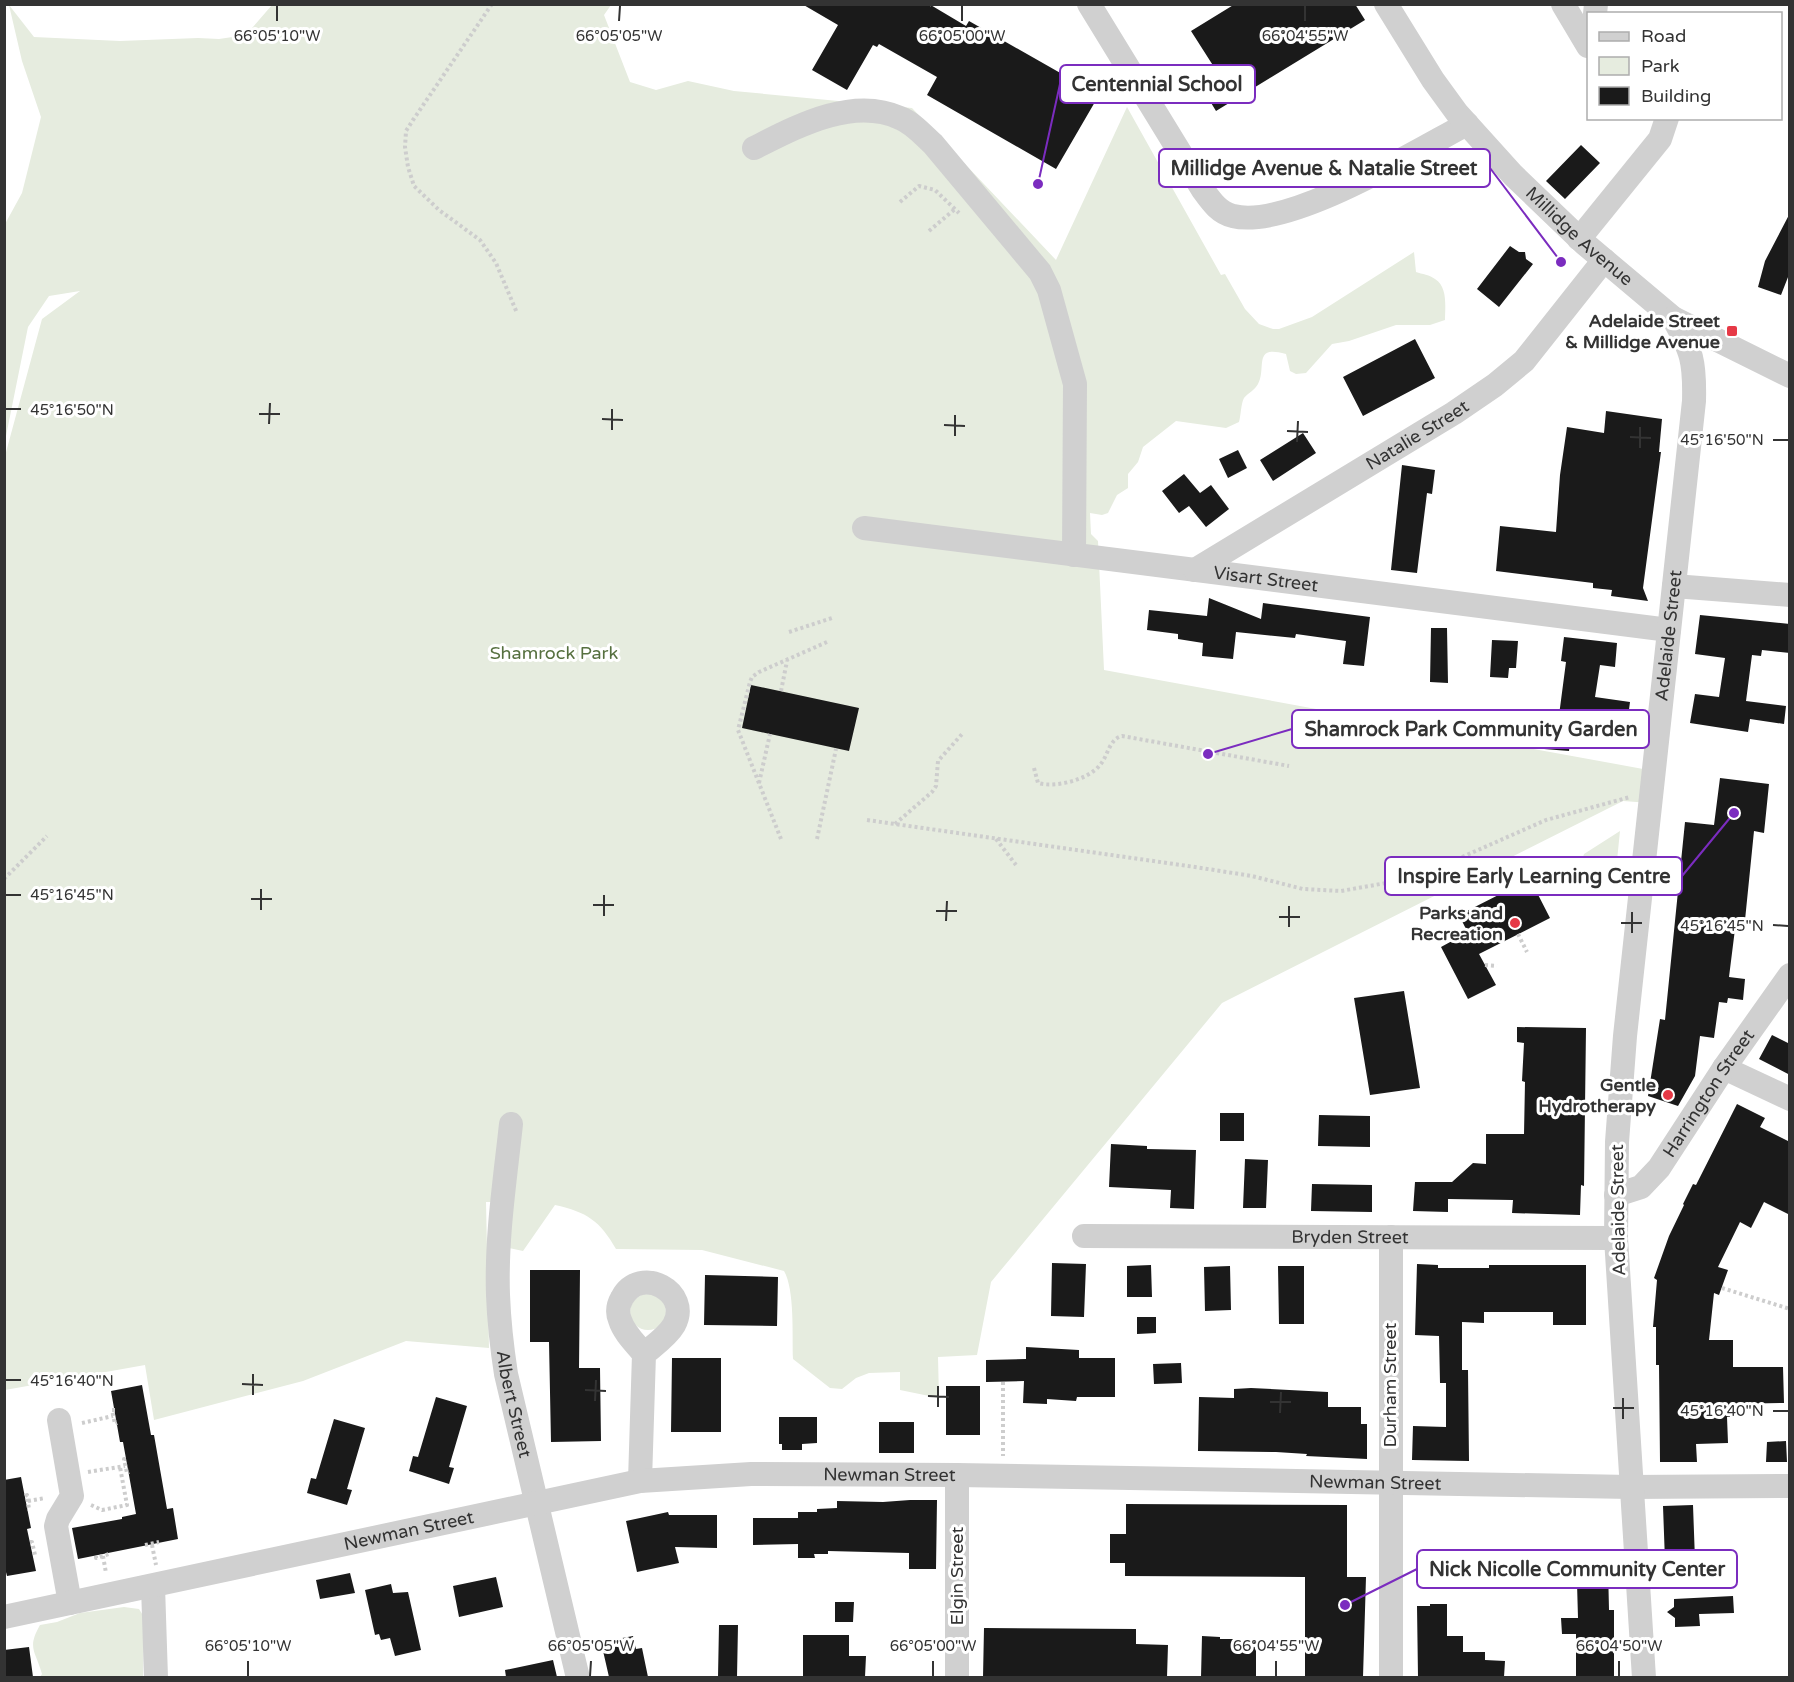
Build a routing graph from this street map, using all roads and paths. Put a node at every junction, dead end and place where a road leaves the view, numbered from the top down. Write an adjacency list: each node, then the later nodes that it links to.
1 (492, 4): 15 (path)
2 (1089, 4): 7 (street)
3 (1386, 4): 7 (street, Millidge Avenue)
4 (1563, 4): 5 (street)
5 (1587, 43)
6 (1666, 120): 13 (street)
7 (1467, 124): 13 (street, Millidge Avenue)
8 (754, 148): 19 (street)
9 (900, 202): 10 (path)
10 (955, 209): 11 (path); 12 (path)
11 (965, 219)
12 (929, 231)
13 (1580, 238): 14 (street, Millidge Avenue)
14 (1604, 260): 16 (street, Millidge Avenue); 20 (street, Natalie Street)
15 (516, 313)
16 (1673, 318): 17 (street); 21 (street, Adelaide Street)
17 (1790, 376)
18 (864, 528): 19 (street, Visart Street)
19 (1074, 555): 20 (street, Visart Street)
20 (1195, 570): 24 (street, Visart Street)
21 (1674, 586): 22 (street); 24 (street, Adelaide Street)
22 (1790, 595)
23 (831, 618): 25 (path)
24 (1669, 630): 35 (street, Adelaide Street)
25 (789, 632)
26 (827, 642): 27 (path)
27 (787, 660): 28 (path); 34 (path)
28 (781, 691)
29 (963, 733): 37 (path)
30 (771, 734): 34 (path)
31 (836, 748): 40 (path)
32 (1289, 766): 33 (path)
33 (1034, 768)
34 (759, 783): 39 (path)
35 (1650, 796): 41 (path); 52 (street, Adelaide Street)
36 (867, 820): 37 (path)
37 (894, 824): 41 (path)
38 (47, 836): 43 (path)
39 (781, 839)
40 (817, 839)
41 (995, 839): 42 (path)
42 (1016, 865)
43 (4, 879)
44 (1518, 934): 45 (path)
45 (1527, 952)
46 (1485, 965): 47 (path)
47 (1497, 966)
48 (1790, 975): 49 (street, Harrington Street)
49 (1724, 1068): 50 (street); 52 (street, Harrington Street)
50 (1790, 1099)
51 (511, 1124): 69 (street, Albert Street)
52 (1616, 1195): 55 (street, Adelaide Street)
53 (1084, 1236): 54 (street, Bryden Street)
54 (1390, 1237): 55 (street, Bryden Street); 65 (street, Durham Street)
55 (1616, 1238): 68 (street, Adelaide Street)
56 (1722, 1288): 57 (path)
57 (1790, 1309)
58 (644, 1354): 64 (street)
59 (1003, 1382): 63 (path)
60 (115, 1417): 61 (path)
61 (60, 1423): 66 (street)
62 (957, 1475): 63 (street, Newman Street); 64 (street, Newman Street); 75 (street, Elgin Street)
63 (1003, 1476): 65 (street, Newman Street)
64 (640, 1481): 69 (street, Newman Street)
65 (1390, 1482): 68 (street, Newman Street); 76 (street, Durham Street)
66 (70, 1486): 66 (path); 71 (street)
67 (1790, 1486): 68 (street, Newman Street)
68 (1630, 1487): 77 (street, Adelaide Street)
69 (537, 1505): 70 (street, Newman Street); 74 (street, Albert Street)
70 (153, 1586): 71 (street, Newman Street); 73 (street)
71 (70, 1604): 72 (street, Newman Street)
72 (4, 1617)
73 (156, 1677)
74 (578, 1677)
75 (957, 1677)
76 (1390, 1677)
77 (1644, 1677)

